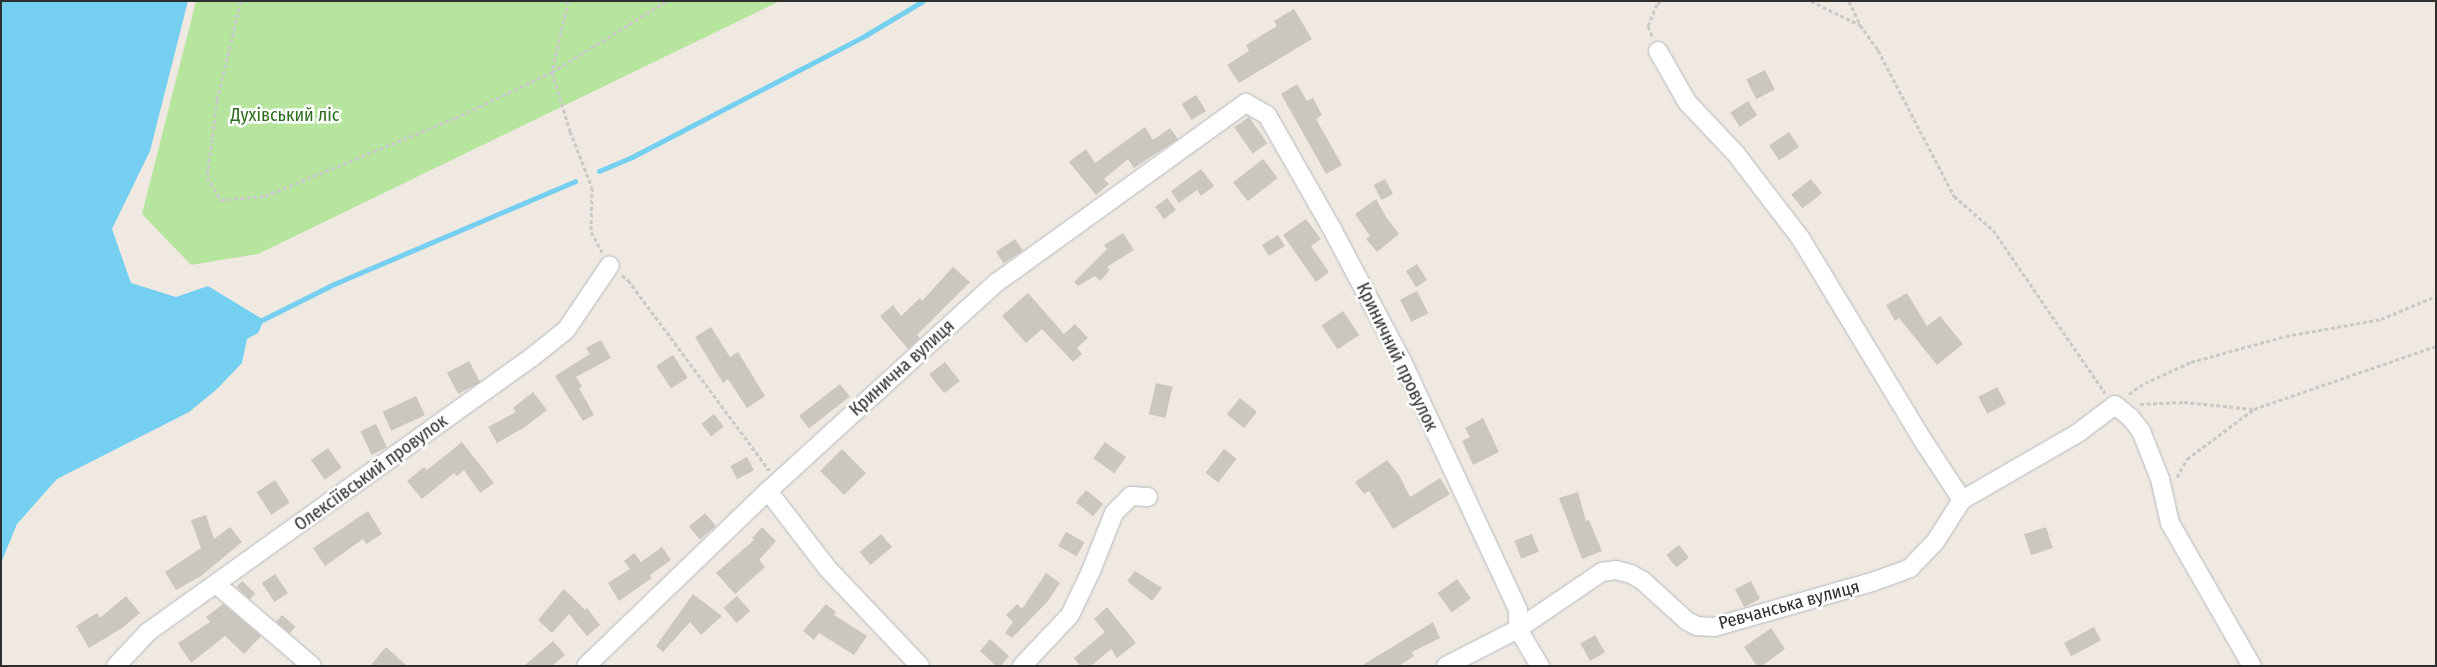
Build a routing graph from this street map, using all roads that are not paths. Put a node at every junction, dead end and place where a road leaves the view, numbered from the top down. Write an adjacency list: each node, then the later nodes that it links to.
1 (1658, 51): 6 (street)
2 (1246, 103): 4 (street, Кринична вулиця); 8 (street, Криничний провулок)
3 (610, 265): 7 (street, Олексіївський провулок)
4 (772, 486): 11 (street, Кринична вулиця); 12 (street)
5 (1148, 497): 13 (street)
6 (1962, 500): 8 (street, Ревчанська вулиця); 16 (street)
7 (216, 584): 9 (street, Олексіївський провулок); 10 (street)
8 (1518, 628): 14 (street, Ревчанська вулиця); 15 (street)
9 (116, 666)
10 (312, 666)
11 (586, 666)
12 (920, 666)
13 (1022, 666)
14 (1446, 666)
15 (1540, 666)
16 (2252, 666)

